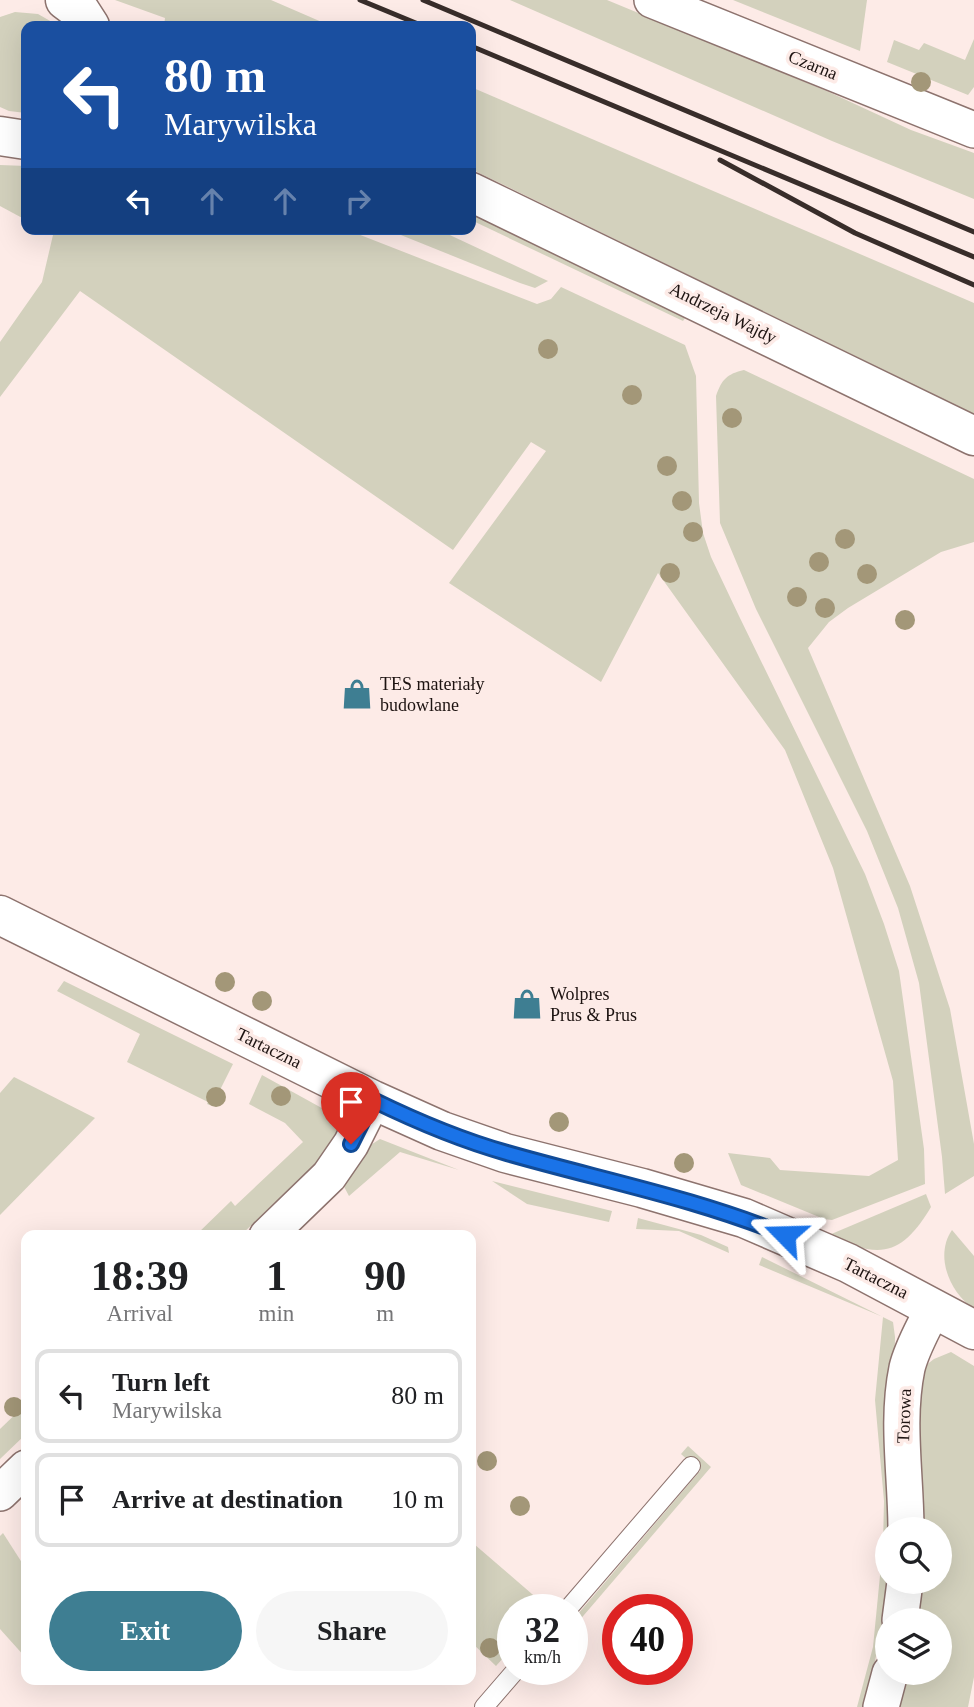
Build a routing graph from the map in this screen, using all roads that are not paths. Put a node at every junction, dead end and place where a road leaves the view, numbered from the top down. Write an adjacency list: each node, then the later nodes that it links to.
1 (652, 0): 2 (street, Czarna)
2 (974, 130)
3 (0, 137): 4 (street)
4 (21, 139)
5 (476, 194): 6 (street, Andrzeja Wajdy)
6 (974, 436)
7 (0, 915): 8 (street, Tartaczna)
8 (373, 1100): 9 (street); 10 (street, Tartaczna)
9 (273, 1230)
10 (933, 1308): 11 (street, Tartaczna); 15 (street, Torowa)
11 (974, 1330)
12 (691, 1466): 16 (lane)
13 (21, 1473): 14 (street)
14 (0, 1493)
15 (905, 1517)
16 (581, 1594)
17 (503, 1685): 19 (lane)
18 (887, 1685): 20 (street)
19 (484, 1707)
20 (881, 1707)

